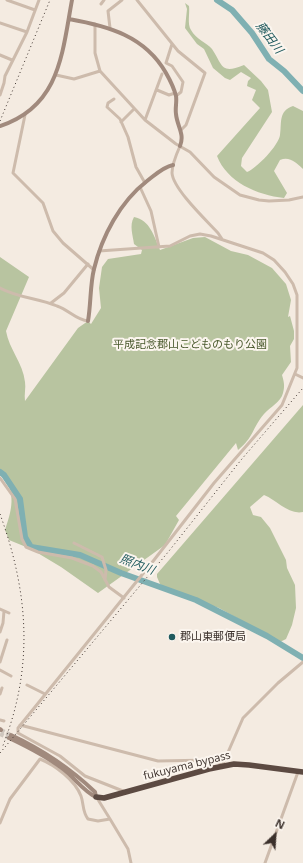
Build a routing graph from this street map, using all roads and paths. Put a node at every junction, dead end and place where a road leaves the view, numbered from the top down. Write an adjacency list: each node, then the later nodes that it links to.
1 (7, 0): 7 (street)
2 (39, 0): 9 (street)
3 (72, 0): 10 (street)
4 (104, 0): 8 (street)
5 (122, 0): 13 (street)
6 (137, 0): 15 (street)
7 (12, 1): 9 (street)
8 (101, 4)
9 (35, 10): 14 (street)
10 (69, 18): 12 (street); 20 (street)
11 (0, 23): 14 (street)
12 (95, 24): 13 (street); 18 (street)
13 (110, 28): 22 (street)
14 (27, 32): 17 (street)
15 (172, 44): 22 (street); 30 (street)
16 (0, 55): 17 (street)
17 (12, 60): 23 (street)
18 (100, 71): 20 (street); 25 (street)
19 (162, 74): 21 (street)
20 (56, 75): 26 (street)
21 (157, 90): 22 (street); 27 (street)
22 (175, 94): 30 (street)
23 (0, 95)
24 (114, 99): 28 (street)
25 (134, 109): 27 (street); 28 (street)
26 (25, 115): 29 (street); 39 (street)
27 (145, 120): 31 (street)
28 (121, 122): 33 (street)
29 (0, 126)
30 (181, 130): 31 (street)
31 (180, 146): 32 (street); 35 (street)
32 (173, 165): 33 (street); 36 (street)
33 (145, 183): 34 (street)
34 (140, 187): 37 (street); 38 (street)
35 (303, 197)
36 (222, 239): 37 (street); 44 (street)
37 (159, 247): 38 (street)
38 (99, 251): 40 (street)
39 (88, 264): 40 (street); 42 (street)
40 (94, 270): 43 (street)
41 (0, 288): 42 (street)
42 (51, 304): 43 (street)
43 (88, 320)
44 (295, 374): 45 (street); 49 (street)
45 (303, 378)
46 (0, 478): 48 (street)
47 (74, 543): 48 (street)
48 (106, 580): 49 (street)
49 (124, 598): 62 (street)
50 (2, 610): 51 (street); 52 (street)
51 (9, 613)
52 (1, 626): 53 (street)
53 (0, 632)
54 (6, 640): 55 (street)
55 (0, 662)
56 (303, 662): 67 (street)
57 (0, 670): 58 (street)
58 (11, 676)
59 (27, 685): 62 (street)
60 (2, 688): 61 (street)
61 (0, 694)
62 (45, 694): 65 (street)
63 (0, 720): 64 (street)
64 (4, 721)
65 (20, 725): 67 (street); 69 (street)
66 (10, 736): 70 (street)
67 (222, 766): 68 (highway, fukuyama bypass); 69 (highway, fukuyama bypass)
68 (301, 772): 74 (street)
69 (125, 792): 70 (highway, fukuyama bypass)
70 (94, 795): 71 (street)
71 (110, 819): 72 (street); 73 (street)
72 (0, 823)
73 (131, 863)
74 (265, 863)

